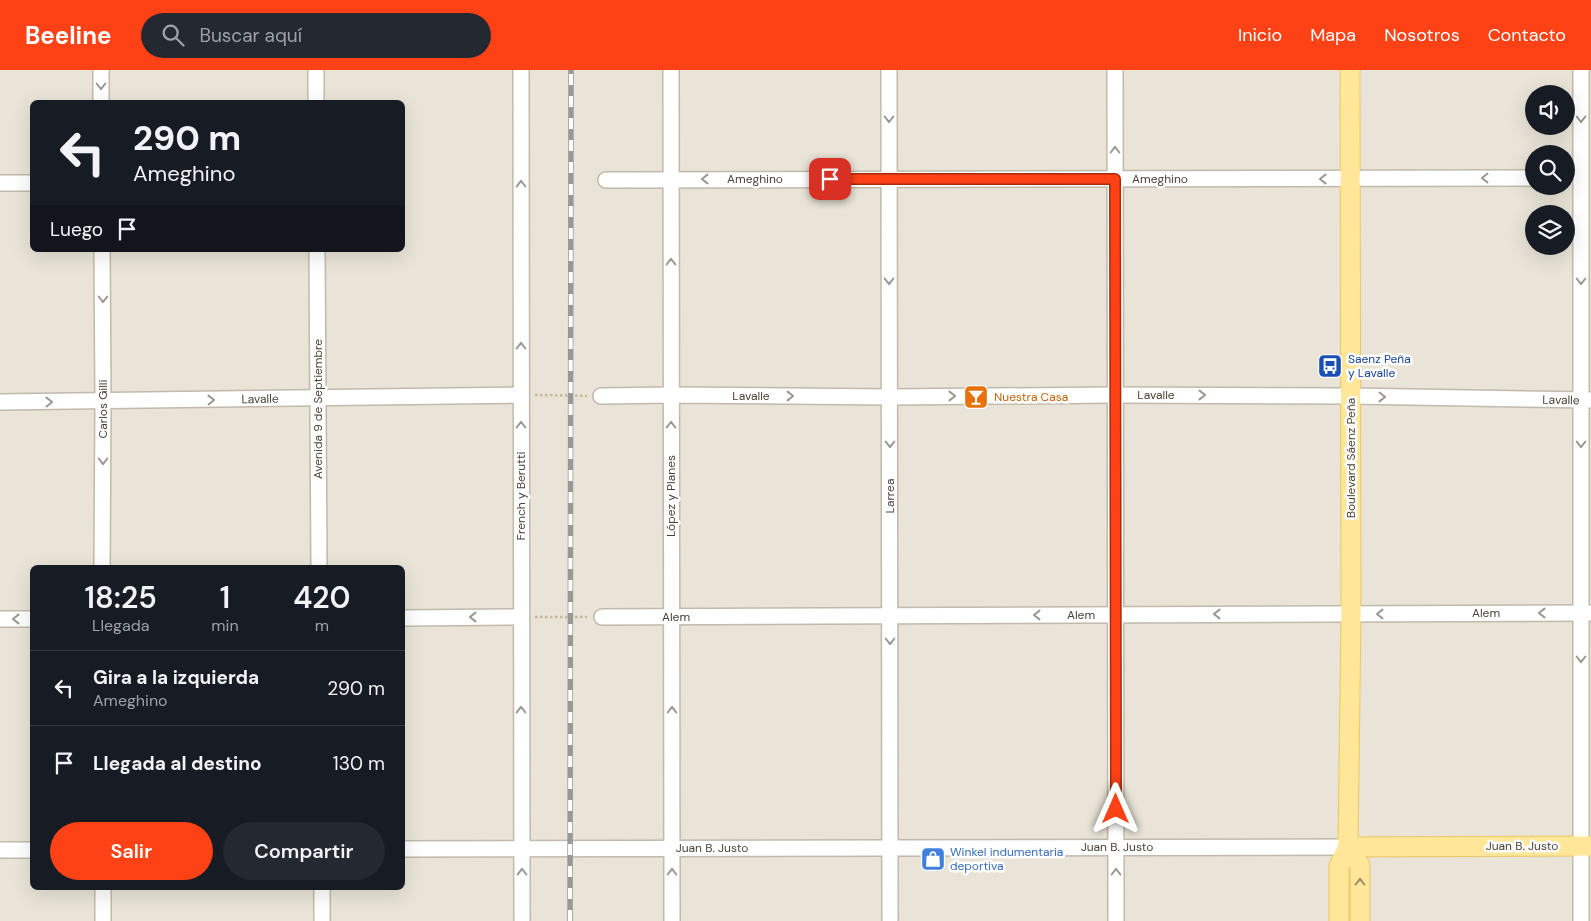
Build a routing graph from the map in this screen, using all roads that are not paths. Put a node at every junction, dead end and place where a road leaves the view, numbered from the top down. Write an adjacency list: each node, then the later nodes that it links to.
1 (101, 70): 9 (street, one-way to 9)
2 (316, 70): 10 (street)
3 (521, 70): 22 (street, French y Berutti, one-way to 3)
4 (671, 70): 13 (street, López y Planes)
5 (889, 70): 14 (street, Larrea, one-way to 14)
6 (1115, 70): 15 (street, one-way to 6)
7 (1350, 70): 16 (main road, Boulevard Sáenz Peña)
8 (1581, 70): 12 (street, one-way to 12)
9 (101, 100)
10 (316, 100)
11 (1525, 178): 16 (street, Ameghino, one-way to 16)
12 (1580, 178): 29 (street, one-way to 29)
13 (671, 179): 14 (street, Ameghino, one-way to 13); 17 (street, Ameghino); 23 (street, López y Planes, one-way to 13)
14 (889, 179): 15 (street, Ameghino); 27 (street, Larrea, one-way to 27)
15 (1115, 179): 16 (street, Ameghino, one-way to 15); 24 (street)
16 (1351, 179): 26 (main road, Boulevard Sáenz Peña)
17 (606, 180)
18 (0, 183): 19 (street)
19 (30, 183)
20 (102, 252): 30 (street, Carlos Gilli, one-way to 30)
21 (317, 252): 28 (street, Avenida 9 de Septiembre)
22 (521, 395): 28 (street, Lavalle); 38 (street, French y Berutti, one-way to 22)
23 (671, 395): 25 (street, Lavalle); 27 (street, Lavalle, one-way to 27); 40 (street, López y Planes, one-way to 23)
24 (1116, 395): 26 (street, Lavalle, one-way to 26); 27 (street, Lavalle, one-way to 24); 36 (street)
25 (601, 396)
26 (1351, 396): 29 (street, Lavalle, one-way to 29); 35 (main road, Boulevard Sáenz Peña)
27 (890, 397): 37 (street, Larrea, one-way to 37)
28 (318, 399): 30 (street, Lavalle, one-way to 28); 33 (street, Avenida 9 de Septiembre)
29 (1586, 400): 34 (street, one-way to 34)
30 (103, 401): 31 (street, Lavalle, one-way to 30); 32 (street, Carlos Gilli, one-way to 32)
31 (0, 402)
32 (102, 565)
33 (319, 565)
34 (1586, 613): 35 (street, Alem, one-way to 35); 44 (street, one-way to 44)
35 (1351, 614): 36 (street, Alem, one-way to 36); 46 (main road, Boulevard Sáenz Peña)
36 (1116, 615): 37 (street, Alem, one-way to 37); 45 (street)
37 (890, 616): 40 (street, Alem); 48 (street, Larrea, one-way to 48)
38 (521, 617): 41 (street, one-way to 41); 50 (street, French y Berutti, one-way to 38)
39 (602, 617): 40 (street, Alem)
40 (672, 617): 47 (street, López y Planes, one-way to 40)
41 (405, 618)
42 (0, 619): 43 (street, one-way to 42)
43 (30, 619)
44 (1586, 846): 46 (main road, Juan B. Justo); 63 (street)
45 (1116, 847): 46 (street, Juan B. Justo); 48 (street, Juan B. Justo); 60 (street, one-way to 45)
46 (1348, 847): 61 (main road, Boulevard Sáenz Peña); 62 (main road, one-way to 46)
47 (672, 848): 48 (street, Juan B. Justo); 50 (street, Juan B. Justo); 58 (street, López y Planes, one-way to 47)
48 (890, 848): 59 (street, Larrea)
49 (405, 849): 50 (street, Juan B. Justo)
50 (522, 849): 57 (street, French y Berutti, one-way to 50)
51 (0, 850): 52 (street)
52 (30, 850)
53 (103, 890): 55 (street)
54 (322, 890): 56 (street)
55 (104, 921)
56 (322, 921)
57 (522, 921)
58 (672, 921)
59 (890, 921)
60 (1116, 921)
61 (1339, 921)
62 (1360, 921)
63 (1581, 921)

